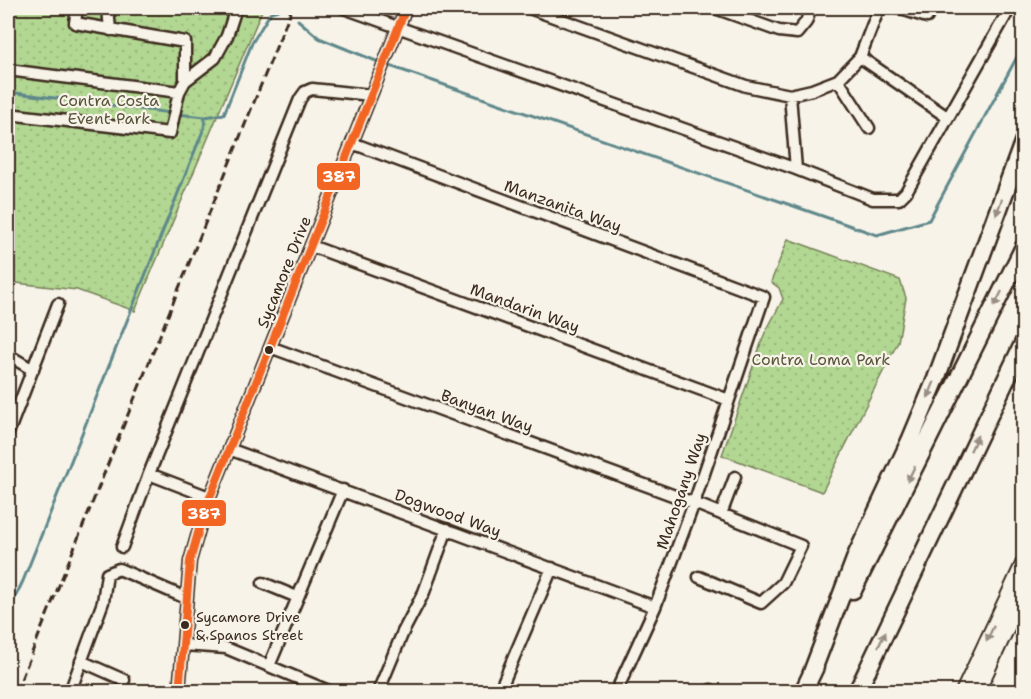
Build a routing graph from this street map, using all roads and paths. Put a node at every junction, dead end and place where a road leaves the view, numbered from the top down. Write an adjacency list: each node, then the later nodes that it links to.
1 (77, 8): 14 (street)
2 (108, 8): 14 (street)
3 (236, 8): 18 (street)
4 (344, 8): 13 (street)
5 (406, 8): 13 (street, Sycamore Drive)
6 (529, 8): 20 (street)
7 (715, 8): 8 (street)
8 (811, 8)
9 (879, 8): 15 (street)
10 (898, 8): 12 (street)
11 (1010, 8): 23 (street)
12 (927, 18)
13 (399, 26): 19 (street, Sycamore Drive); 27 (street)
14 (110, 30): 18 (street)
15 (860, 57): 17 (street); 23 (street)
16 (8, 70): 21 (street)
17 (838, 80): 20 (street); 24 (street)
18 (185, 81): 21 (street)
19 (371, 95): 26 (street, Sycamore Drive); 41 (street)
20 (790, 95): 27 (street)
21 (178, 96): 22 (street)
22 (8, 114)
23 (948, 117): 27 (street)
24 (869, 128)
25 (1023, 140): 61 (highway, one-way to 61)
26 (352, 143): 28 (street, Sycamore Drive); 30 (street, Manzanita Way)
27 (796, 169)
28 (311, 246): 33 (street, Sycamore Drive); 38 (street, Mandarin Way)
29 (1023, 247): 61 (highway, one-way to 61)
30 (764, 297): 38 (street, Mahogany Way)
31 (58, 304): 36 (street)
32 (1023, 342): 37 (highway)
33 (270, 347): 40 (street, Sycamore Drive); 45 (street, Banyan Way)
34 (8, 355): 36 (street)
35 (1023, 361): 37 (highway)
36 (33, 370): 39 (street)
37 (996, 396): 70 (highway, one-way to 37)
38 (729, 399): 45 (street, Mahogany Way)
39 (8, 433)
40 (229, 449): 43 (street, Dogwood Way); 44 (street, Sycamore Drive)
41 (149, 474): 44 (street); 48 (street)
42 (735, 477): 46 (street)
43 (343, 490): 47 (street, Dogwood Way); 54 (street)
44 (209, 497): 55 (street, Sycamore Drive)
45 (694, 503): 46 (street, Banyan Way); 56 (street, Mahogany Way)
46 (721, 514): 51 (street, Banyan Way)
47 (447, 529): 50 (street, Dogwood Way); 66 (street)
48 (122, 547)
49 (1023, 562): 57 (main road)
50 (552, 568): 56 (street, Dogwood Way); 67 (street)
51 (699, 577)
52 (263, 583): 54 (street)
53 (1023, 591): 57 (main road)
54 (297, 597): 60 (street)
55 (186, 598): 58 (street, Sycamore Drive); 59 (street)
56 (655, 607): 68 (street, Mahogany Way)
57 (1015, 607): 71 (main road, one-way to 71); 72 (main road)
58 (184, 645): 60 (street); 64 (street, Sycamore Drive)
59 (81, 661): 62 (street); 63 (street)
60 (269, 666): 65 (street)
61 (811, 675): 69 (highway)
62 (124, 680)
63 (70, 692)
64 (179, 692)
65 (331, 692)
66 (378, 692)
67 (499, 692)
68 (616, 692)
69 (803, 692)
70 (857, 692)
71 (963, 692)
72 (976, 692)

